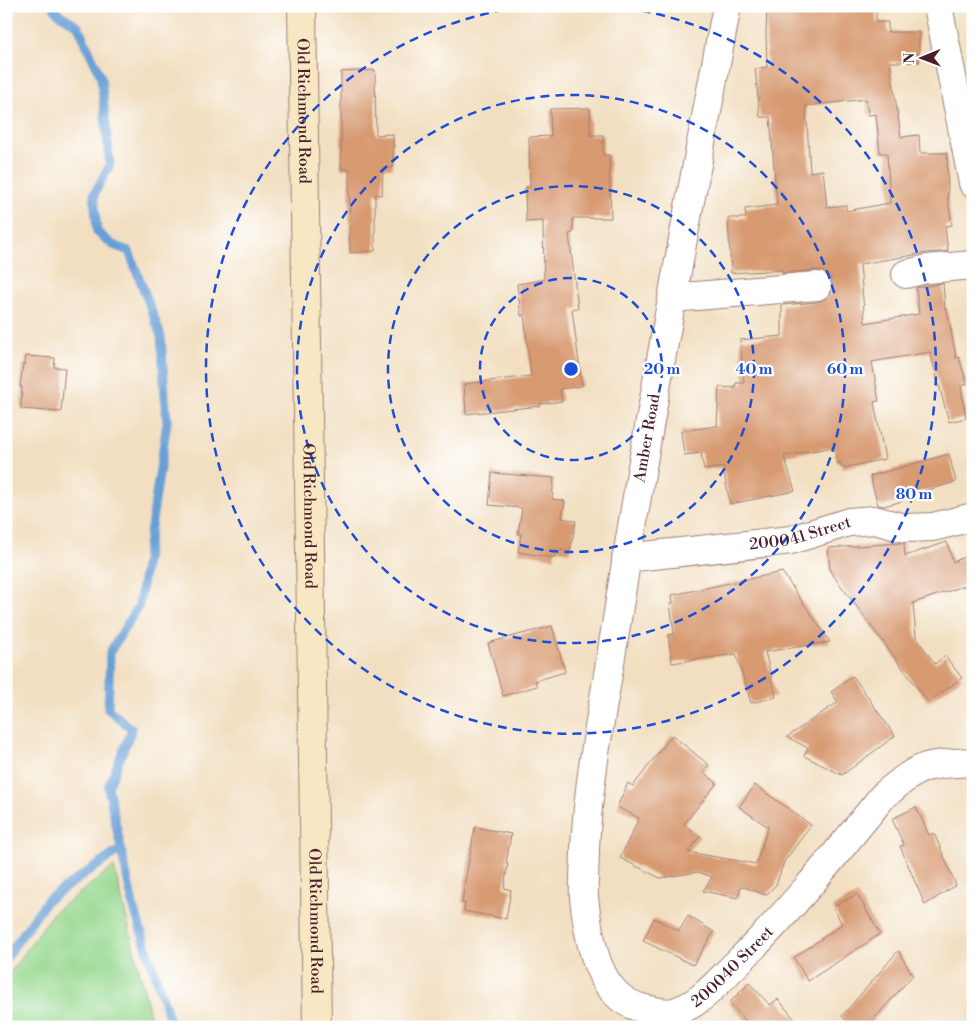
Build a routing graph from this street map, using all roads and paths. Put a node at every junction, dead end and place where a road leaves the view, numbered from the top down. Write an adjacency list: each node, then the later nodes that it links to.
1 (302, 6): 13 (street, Old Richmond Road)
2 (728, 6): 8 (street, Amber Road)
3 (942, 7): 4 (street)
4 (973, 182)
5 (973, 265): 6 (street)
6 (906, 274)
7 (817, 286): 8 (street)
8 (672, 298): 10 (street, Amber Road)
9 (973, 517): 10 (street, 200041 Street)
10 (626, 558): 12 (street, Amber Road)
11 (973, 762): 12 (street, 200040 Street)
12 (586, 812)
13 (318, 1027)

